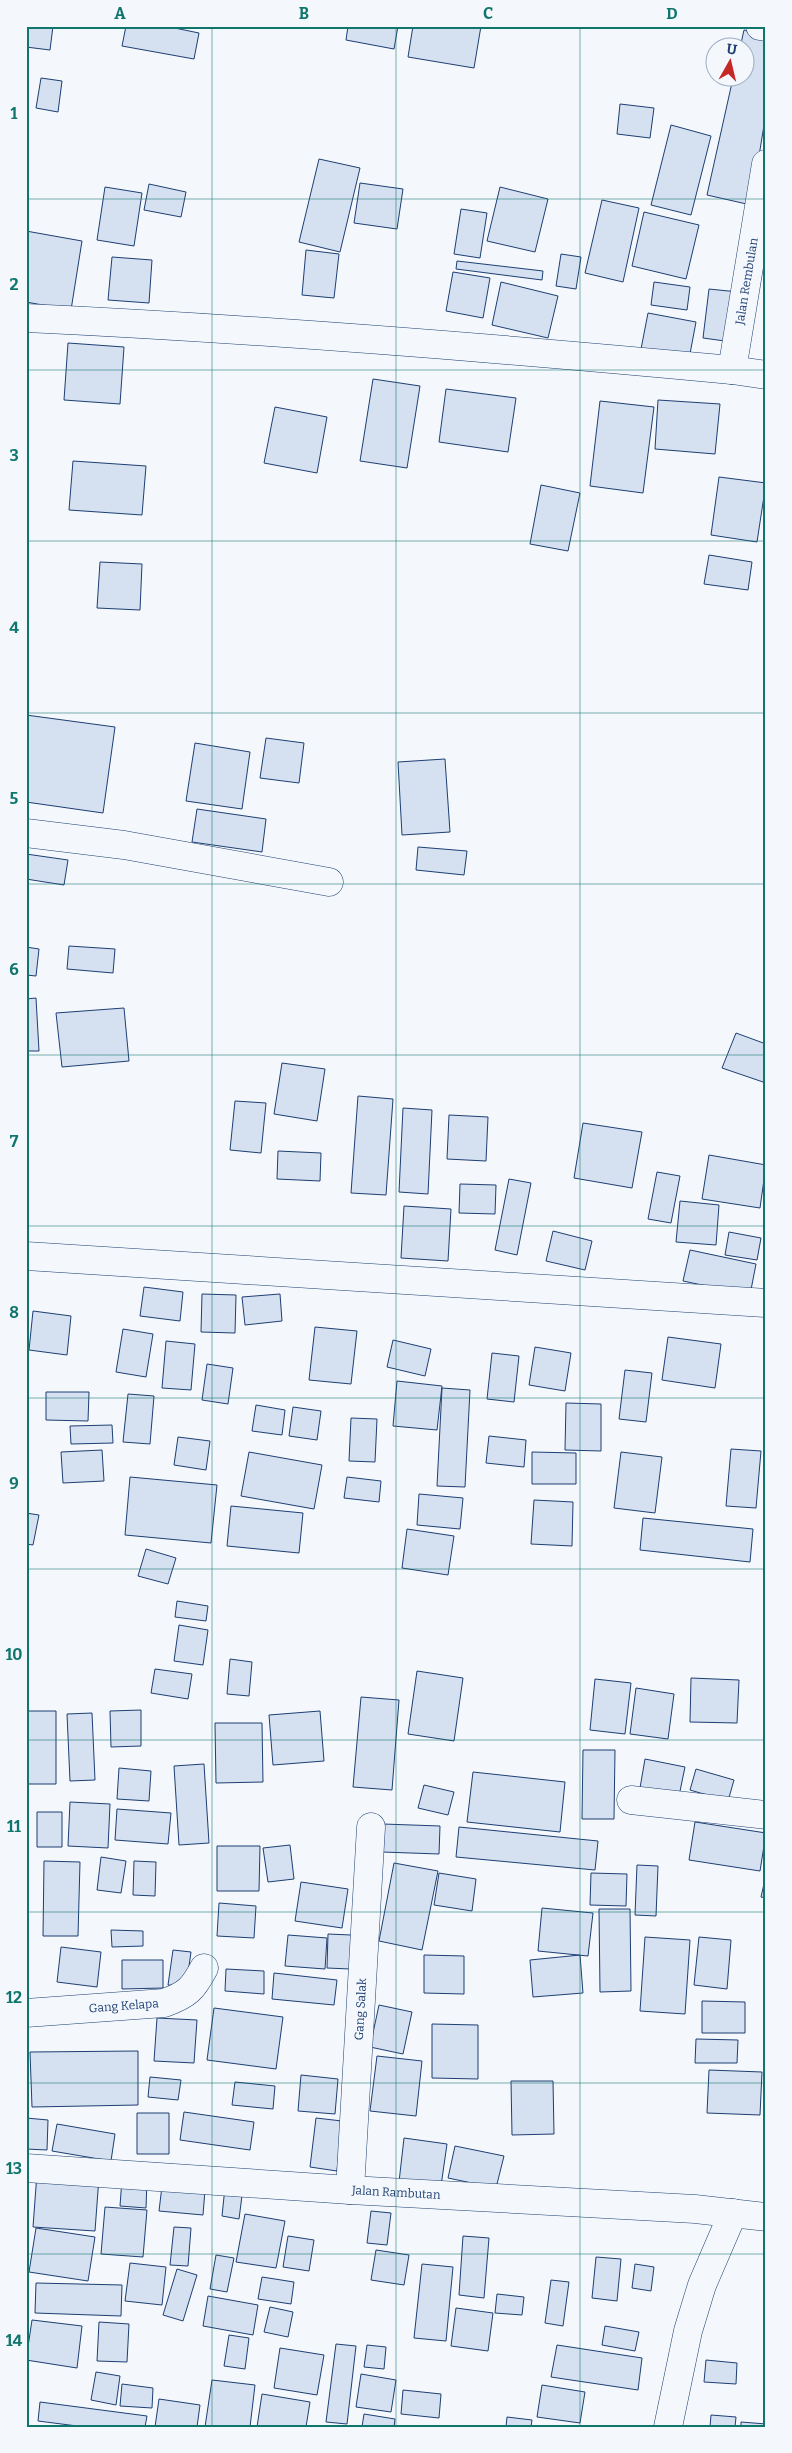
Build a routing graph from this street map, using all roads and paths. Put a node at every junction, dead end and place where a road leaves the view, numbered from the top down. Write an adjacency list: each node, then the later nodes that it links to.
1 (760, 26): 2 (street)
2 (766, 27)
3 (766, 164): 5 (street, Jalan Rembulan)
4 (26, 318): 5 (street)
5 (732, 370): 6 (street)
6 (766, 376)
7 (26, 833): 8 (street)
8 (329, 882)
9 (26, 1256): 10 (street)
10 (766, 1303)
11 (631, 1800): 12 (street)
12 (766, 1815)
13 (371, 1827): 17 (street, Gang Salak)
14 (204, 1968): 15 (street, Gang Kelapa)
15 (26, 2013)
16 (26, 2168): 17 (street, Jalan Rambutan)
17 (350, 2190): 18 (street, Jalan Rambutan)
18 (733, 2214): 19 (street, Jalan Rambutan); 20 (street)
19 (766, 2217)
20 (668, 2427)

